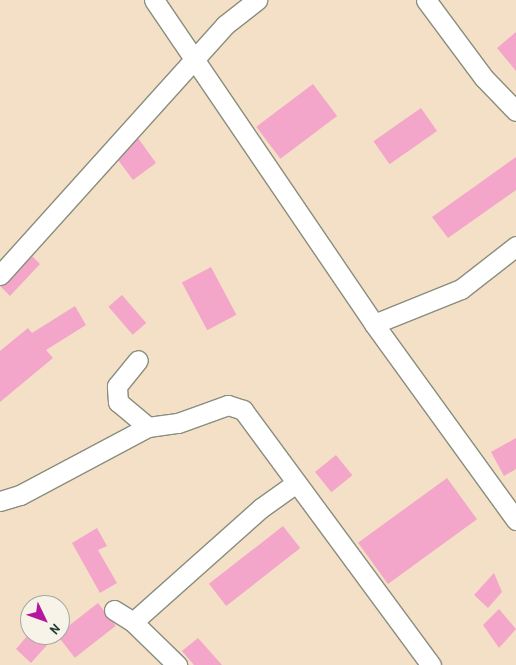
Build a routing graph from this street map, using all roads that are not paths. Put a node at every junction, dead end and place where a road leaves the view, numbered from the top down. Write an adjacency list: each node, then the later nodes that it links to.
1 (154, 0): 4 (street)
2 (257, 0): 4 (street)
3 (426, 0): 5 (street)
4 (194, 60): 7 (street); 8 (street)
5 (516, 112)
6 (516, 246): 8 (street)
7 (0, 275)
8 (374, 324): 13 (street)
9 (138, 360): 10 (street)
10 (148, 427): 11 (street); 12 (street)
11 (296, 483): 15 (street); 17 (street)
12 (0, 501)
13 (516, 520)
14 (114, 610): 15 (street)
15 (133, 622): 16 (street)
16 (177, 665)
17 (431, 665)

